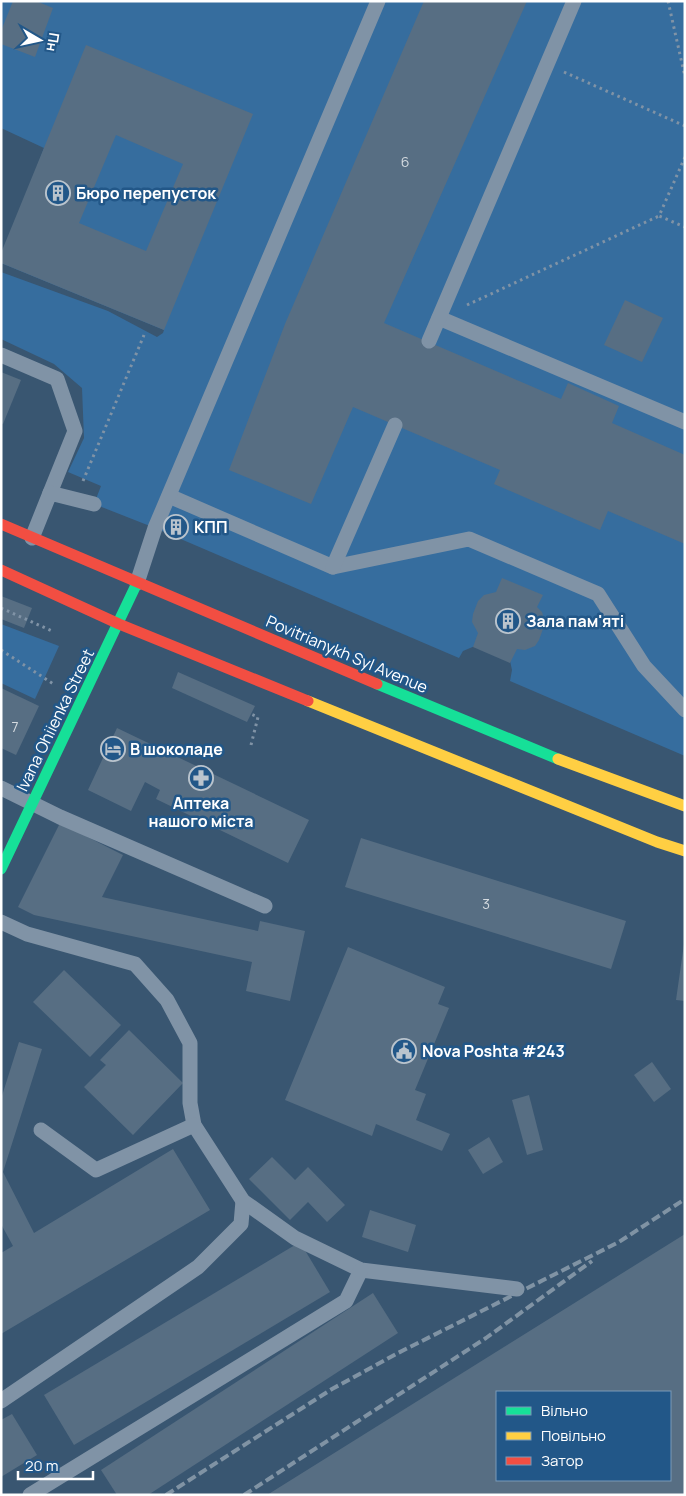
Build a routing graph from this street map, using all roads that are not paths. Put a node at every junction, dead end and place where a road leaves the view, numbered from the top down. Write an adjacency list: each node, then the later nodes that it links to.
1 (378, 1): 9 (lane)
2 (574, 1): 3 (lane)
3 (439, 318): 4 (lane); 6 (lane)
4 (429, 341)
5 (1, 355): 8 (lane)
6 (685, 422)
7 (395, 425): 13 (lane)
8 (50, 493): 10 (lane); 12 (lane)
9 (168, 496): 13 (lane); 15 (lane)
10 (94, 504)
11 (1, 524): 12 (main road, Povitrianykh Syl Avenue)
12 (32, 538): 15 (main road, Povitrianykh Syl Avenue)
13 (333, 567): 17 (lane)
14 (1, 570): 16 (main road)
15 (137, 583): 16 (main road, Ivana Ohiienka Street); 20 (main road, Povitrianykh Syl Avenue)
16 (119, 624): 19 (main road, Ivana Ohiienka Street); 21 (main road)
17 (685, 710)
18 (1, 788): 19 (lane)
19 (33, 804): 22 (main road, Ivana Ohiienka Street); 23 (lane)
20 (685, 806)
21 (685, 851)
22 (1, 870)
23 (265, 906)
24 (1, 922): 25 (lane)
25 (194, 1125): 26 (lane); 27 (lane)
26 (40, 1130)
27 (243, 1201): 28 (lane); 30 (lane)
28 (361, 1270): 29 (lane); 31 (lane)
29 (517, 1289)
30 (1, 1401)
31 (30, 1495)

